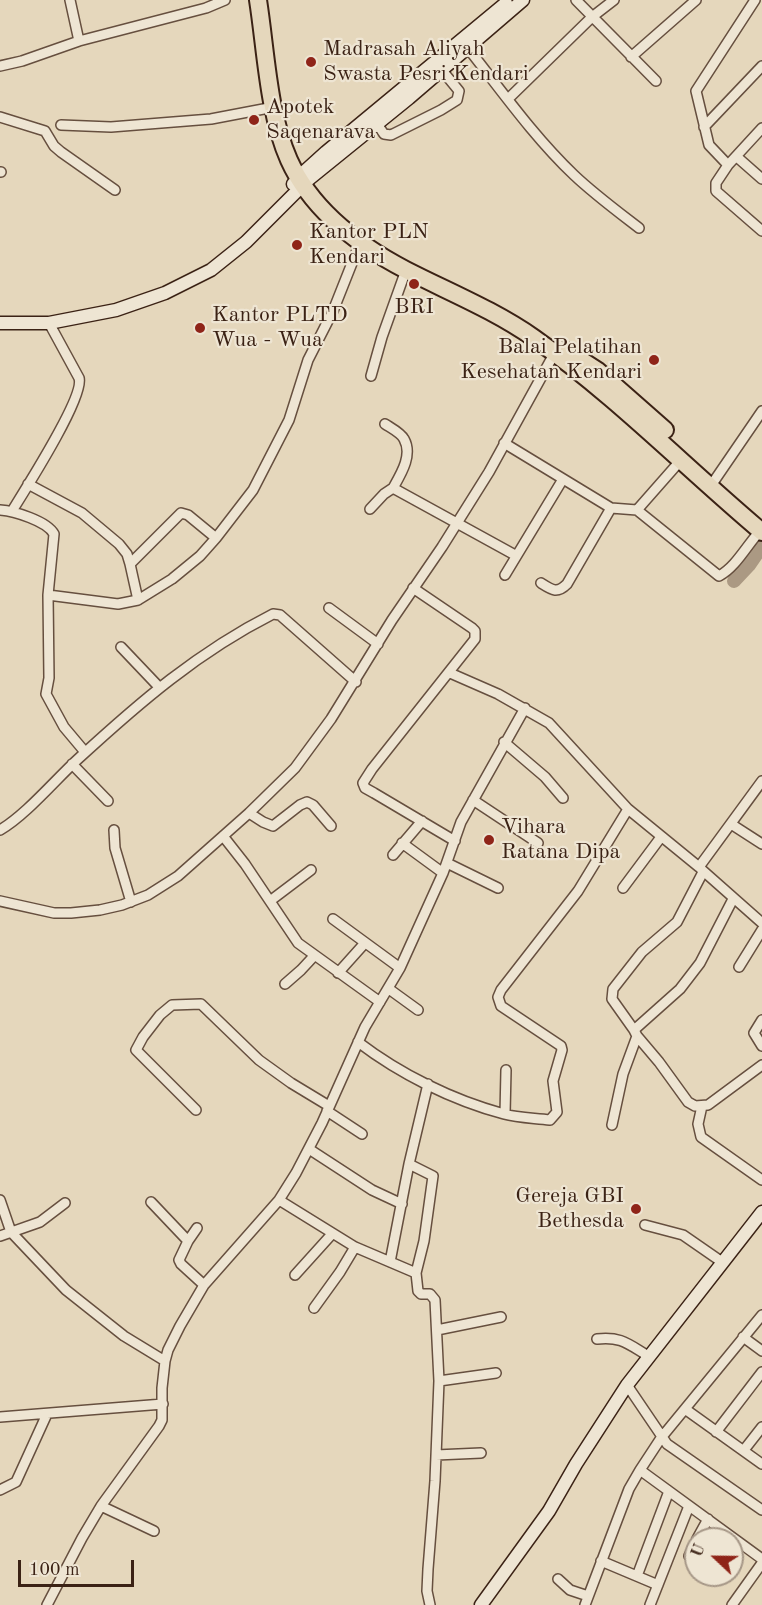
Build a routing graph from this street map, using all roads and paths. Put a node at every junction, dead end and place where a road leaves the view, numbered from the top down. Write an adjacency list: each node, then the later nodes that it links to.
1 (70, 0): 12 (street)
2 (225, 0): 12 (street)
3 (258, 0): 20 (highway)
4 (267, 0): 28 (highway)
5 (509, 0): 28 (main road)
6 (523, 0): 13 (main road)
7 (576, 0): 11 (street)
8 (614, 0): 11 (street)
9 (696, 0): 14 (street)
10 (755, 0): 24 (street)
11 (592, 17): 14 (street); 19 (street)
12 (79, 41): 15 (street)
13 (466, 47): 17 (main road); 19 (street)
14 (630, 57): 18 (street)
15 (0, 66)
16 (762, 66): 24 (street)
17 (441, 69): 22 (main road); 22 (street)
18 (656, 81)
19 (508, 99): 31 (street)
20 (274, 107): 23 (street); 28 (highway)
21 (0, 117): 30 (street)
22 (377, 124): 28 (main road)
23 (62, 125)
24 (704, 127): 27 (street)
25 (762, 128): 26 (street)
26 (737, 157): 27 (street); 29 (street)
27 (728, 165): 32 (street)
28 (304, 178): 33 (highway); 34 (main road); 39 (highway)
29 (762, 179)
30 (115, 190)
31 (639, 228)
32 (762, 231)
33 (360, 243): 35 (highway); 56 (street)
34 (233, 249): 36 (main road); 38 (main road)
35 (406, 270): 39 (highway); 40 (street)
36 (0, 318)
37 (0, 323): 38 (main road)
38 (50, 323): 47 (street)
39 (556, 350): 43 (street); 44 (highway); 46 (highway)
40 (370, 376)
41 (762, 411): 46 (street)
42 (386, 424): 48 (street)
43 (504, 442): 45 (street); 54 (street)
44 (681, 460): 46 (highway); 52 (street)
45 (563, 479): 49 (street); 57 (street)
46 (713, 483): 55 (highway)
47 (28, 484): 53 (street); 58 (street)
48 (393, 488): 50 (street); 54 (street)
49 (611, 508): 52 (street); 60 (street)
50 (370, 509)
51 (0, 510): 53 (street)
52 (637, 510): 55 (street)
53 (12, 511): 62 (street)
54 (457, 524): 57 (street); 61 (street)
55 (761, 528)
56 (216, 538): 58 (street); 63 (street)
57 (515, 555): 59 (street)
58 (130, 564): 63 (street)
59 (505, 575)
60 (541, 583)
61 (413, 588): 65 (street); 67 (street)
62 (48, 595): 63 (street); 72 (street)
63 (138, 600)
64 (329, 608): 65 (street)
65 (378, 644): 68 (street)
66 (121, 647): 69 (street)
67 (450, 673): 70 (street); 80 (street)
68 (356, 681): 69 (street); 79 (street)
69 (159, 687): 72 (street)
70 (525, 708): 71 (street); 78 (street)
71 (504, 742): 75 (street); 76 (street)
72 (85, 752): 73 (street)
73 (72, 764): 77 (street); 83 (street)
74 (762, 781): 81 (street)
75 (563, 798)
76 (473, 800): 87 (street); 89 (street)
77 (108, 801)
78 (628, 809): 86 (street); 123 (street)
79 (249, 813): 82 (street); 85 (street)
80 (422, 821): 87 (street); 88 (street)
81 (731, 824): 90 (street); 94 (street)
82 (331, 826)
83 (0, 830)
84 (114, 830): 100 (street)
85 (223, 836): 99 (street); 100 (street)
86 (661, 837): 94 (street); 96 (street)
87 (455, 841): 92 (street)
88 (402, 843): 91 (street); 92 (street)
89 (538, 843)
90 (762, 844)
91 (393, 855)
92 (445, 868): 95 (street); 107 (street)
93 (312, 870): 99 (street)
94 (701, 870): 97 (street); 114 (street)
95 (498, 888)
96 (623, 888)
97 (733, 899): 102 (street); 114 (street)
98 (0, 901): 100 (street)
99 (270, 901): 105 (street)
100 (131, 902)
101 (333, 919): 104 (street)
102 (762, 923)
103 (762, 930): 106 (street)
104 (364, 944): 107 (street); 108 (street)
105 (314, 956): 108 (street); 109 (street)
106 (739, 967)
107 (400, 968): 110 (street)
108 (338, 973): 111 (street)
109 (285, 984)
110 (389, 989): 111 (street); 112 (street)
111 (380, 1002): 115 (street)
112 (418, 1011)
113 (762, 1020): 116 (street)
114 (635, 1033): 120 (street); 124 (street)
115 (358, 1042): 119 (street); 121 (street)
116 (762, 1046)
117 (762, 1065): 120 (street)
118 (506, 1070): 123 (street)
119 (428, 1084): 123 (street); 127 (street)
120 (702, 1106): 128 (street)
121 (328, 1109): 122 (street); 125 (street); 126 (street)
122 (196, 1110)
123 (505, 1114)
124 (612, 1125)
125 (362, 1134)
126 (309, 1149): 130 (street); 133 (street)
127 (409, 1164): 133 (street); 144 (street)
128 (762, 1180)
129 (0, 1200): 137 (street)
130 (279, 1200): 138 (street); 146 (street)
131 (151, 1202): 140 (street)
132 (65, 1203): 137 (street)
133 (402, 1204): 142 (street)
134 (762, 1212): 143 (main road)
135 (645, 1225): 143 (street)
136 (197, 1228): 140 (street)
137 (11, 1232): 139 (street); 155 (street)
138 (332, 1234): 141 (street); 145 (street)
139 (0, 1236)
140 (188, 1241): 146 (street)
141 (355, 1247): 142 (street); 147 (street)
142 (390, 1262): 144 (street)
143 (722, 1262): 154 (main road)
144 (416, 1273): 150 (street)
145 (295, 1275)
146 (204, 1285): 155 (street)
147 (314, 1308)
148 (762, 1315): 151 (street)
149 (501, 1317): 150 (street)
150 (437, 1330): 158 (street)
151 (743, 1337): 153 (street); 161 (street)
152 (597, 1339): 154 (street)
153 (762, 1352)
154 (650, 1357): 159 (main road)
155 (165, 1361): 160 (street)
156 (762, 1372): 165 (street)
157 (496, 1373): 158 (street)
158 (439, 1381): 169 (street)
159 (627, 1385): 166 (street); 190 (main road)
160 (163, 1404): 162 (street); 174 (street)
161 (685, 1409): 165 (street); 166 (street)
162 (47, 1414): 163 (street); 172 (street)
163 (0, 1417)
164 (762, 1427): 167 (street)
165 (716, 1432): 167 (street)
166 (662, 1438): 171 (street); 176 (street)
167 (744, 1450): 170 (street)
168 (481, 1453): 169 (street)
169 (436, 1455): 189 (street)
170 (762, 1464)
171 (640, 1470): 173 (street); 182 (street)
172 (0, 1490)
173 (669, 1491): 175 (street); 184 (street)
174 (100, 1506): 180 (street); 188 (street)
175 (689, 1506): 177 (street); 186 (street)
176 (762, 1510)
177 (708, 1520): 178 (street); 179 (street)
178 (704, 1527)
179 (717, 1527)
180 (154, 1531)
181 (744, 1548): 183 (street)
182 (601, 1561): 184 (street); 187 (street)
183 (762, 1561): 192 (street)
184 (637, 1576): 186 (street)
185 (558, 1579): 187 (street)
186 (658, 1585): 191 (street)
187 (586, 1600)
188 (47, 1605)
189 (430, 1605)
190 (481, 1605)
191 (650, 1605)
192 (732, 1605)

